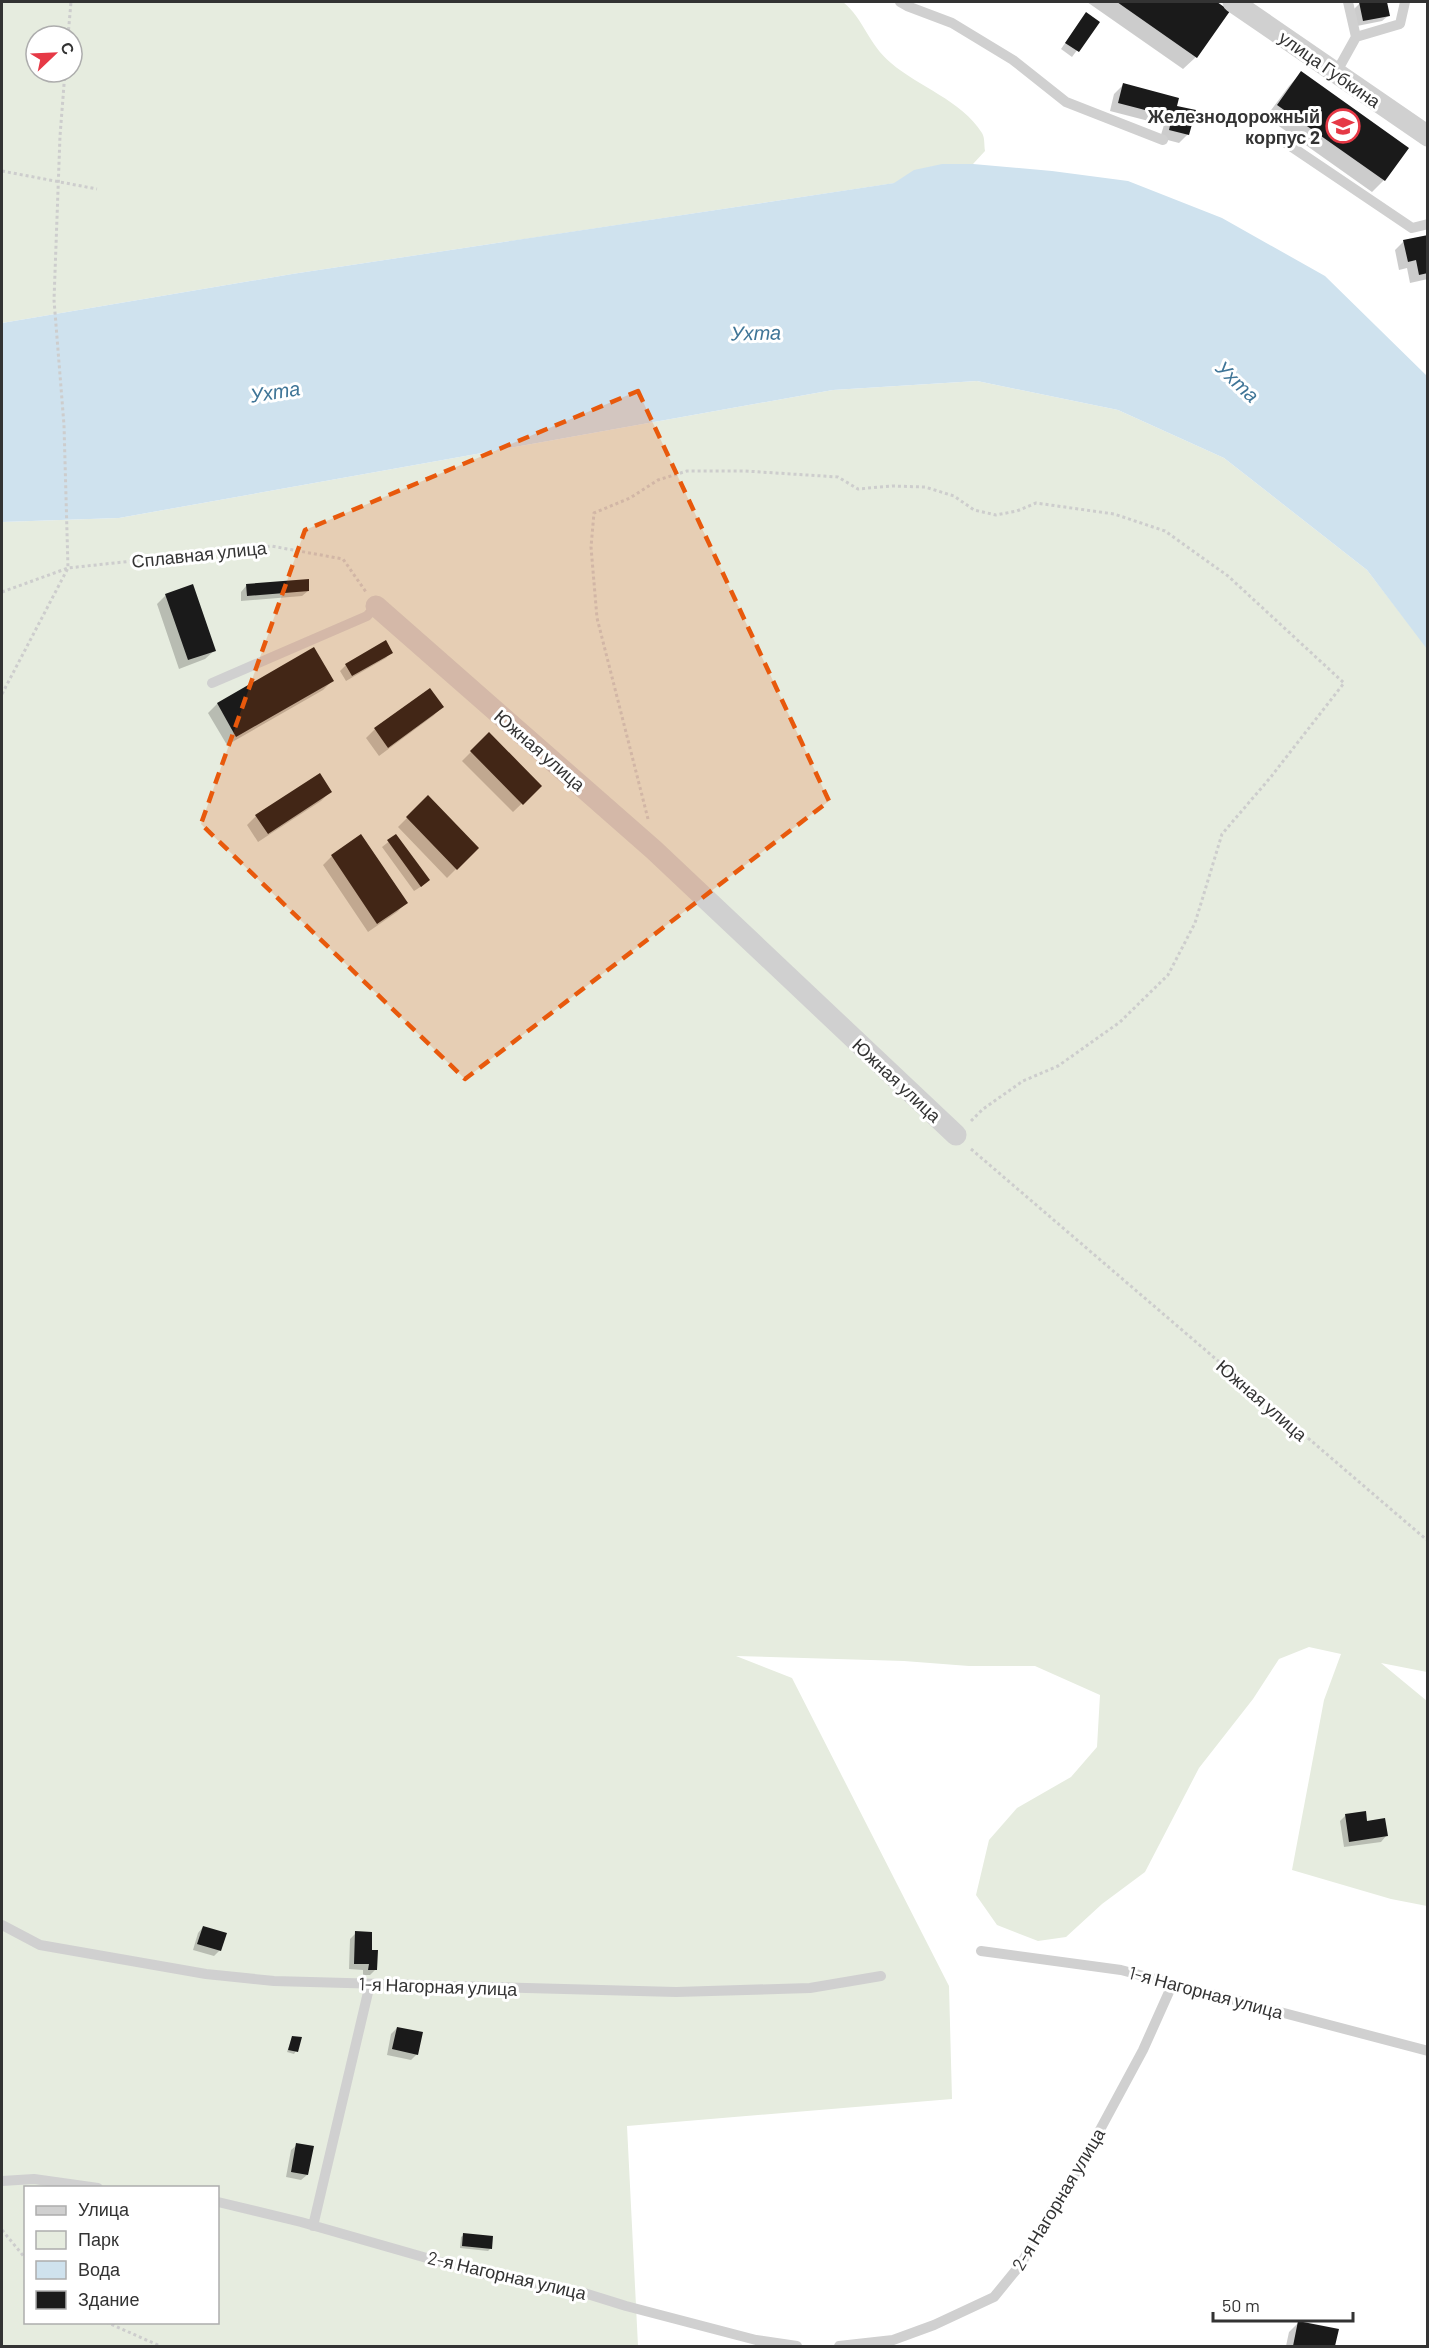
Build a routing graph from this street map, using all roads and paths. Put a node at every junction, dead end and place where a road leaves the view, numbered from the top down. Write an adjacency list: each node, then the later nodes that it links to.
1 (71, 2): 6 (path)
2 (900, 2): 11 (lane)
3 (1348, 2): 7 (lane)
4 (1405, 2): 7 (lane)
5 (1239, 3): 8 (street, улица Губкина)
6 (69, 24)
7 (1356, 37): 8 (lane)
8 (1336, 72): 10 (street, улица Губкина)
9 (64, 84): 16 (path)
10 (1428, 136)
11 (1163, 140)
12 (1286, 142): 15 (lane)
13 (2, 171): 14 (path)
14 (97, 189)
15 (1428, 224)
16 (68, 568): 17 (path, Сплавная улица); 18 (path, Сплавная улица); 20 (path)
17 (2, 592)
18 (376, 606): 19 (lane); 21 (street, Южная улица)
19 (212, 682)
20 (2, 694)
21 (654, 850): 22 (street, Южная улица); 22 (path)
22 (956, 1135): 23 (path, Южная улица)
23 (1428, 1542)
24 (2, 1925): 28 (lane, 1-я Нагорная улица)
25 (981, 1951): 27 (lane, 1-я Нагорная улица)
26 (881, 1976): 28 (lane, 1-я Нагорная улица)
27 (1173, 1983): 29 (lane, 1-я Нагорная улица); 39 (lane, 2-я Нагорная улица)
28 (370, 1984): 33 (lane)
29 (1428, 2051)
30 (2, 2181): 31 (lane)
31 (90, 2186)
32 (219, 2202): 33 (lane, 2-я Нагорная улица)
33 (313, 2226): 38 (lane, 2-я Нагорная улица)
34 (2, 2230): 35 (path)
35 (24, 2257)
36 (110, 2324): 37 (path)
37 (160, 2346)
38 (797, 2346)
39 (839, 2346)

